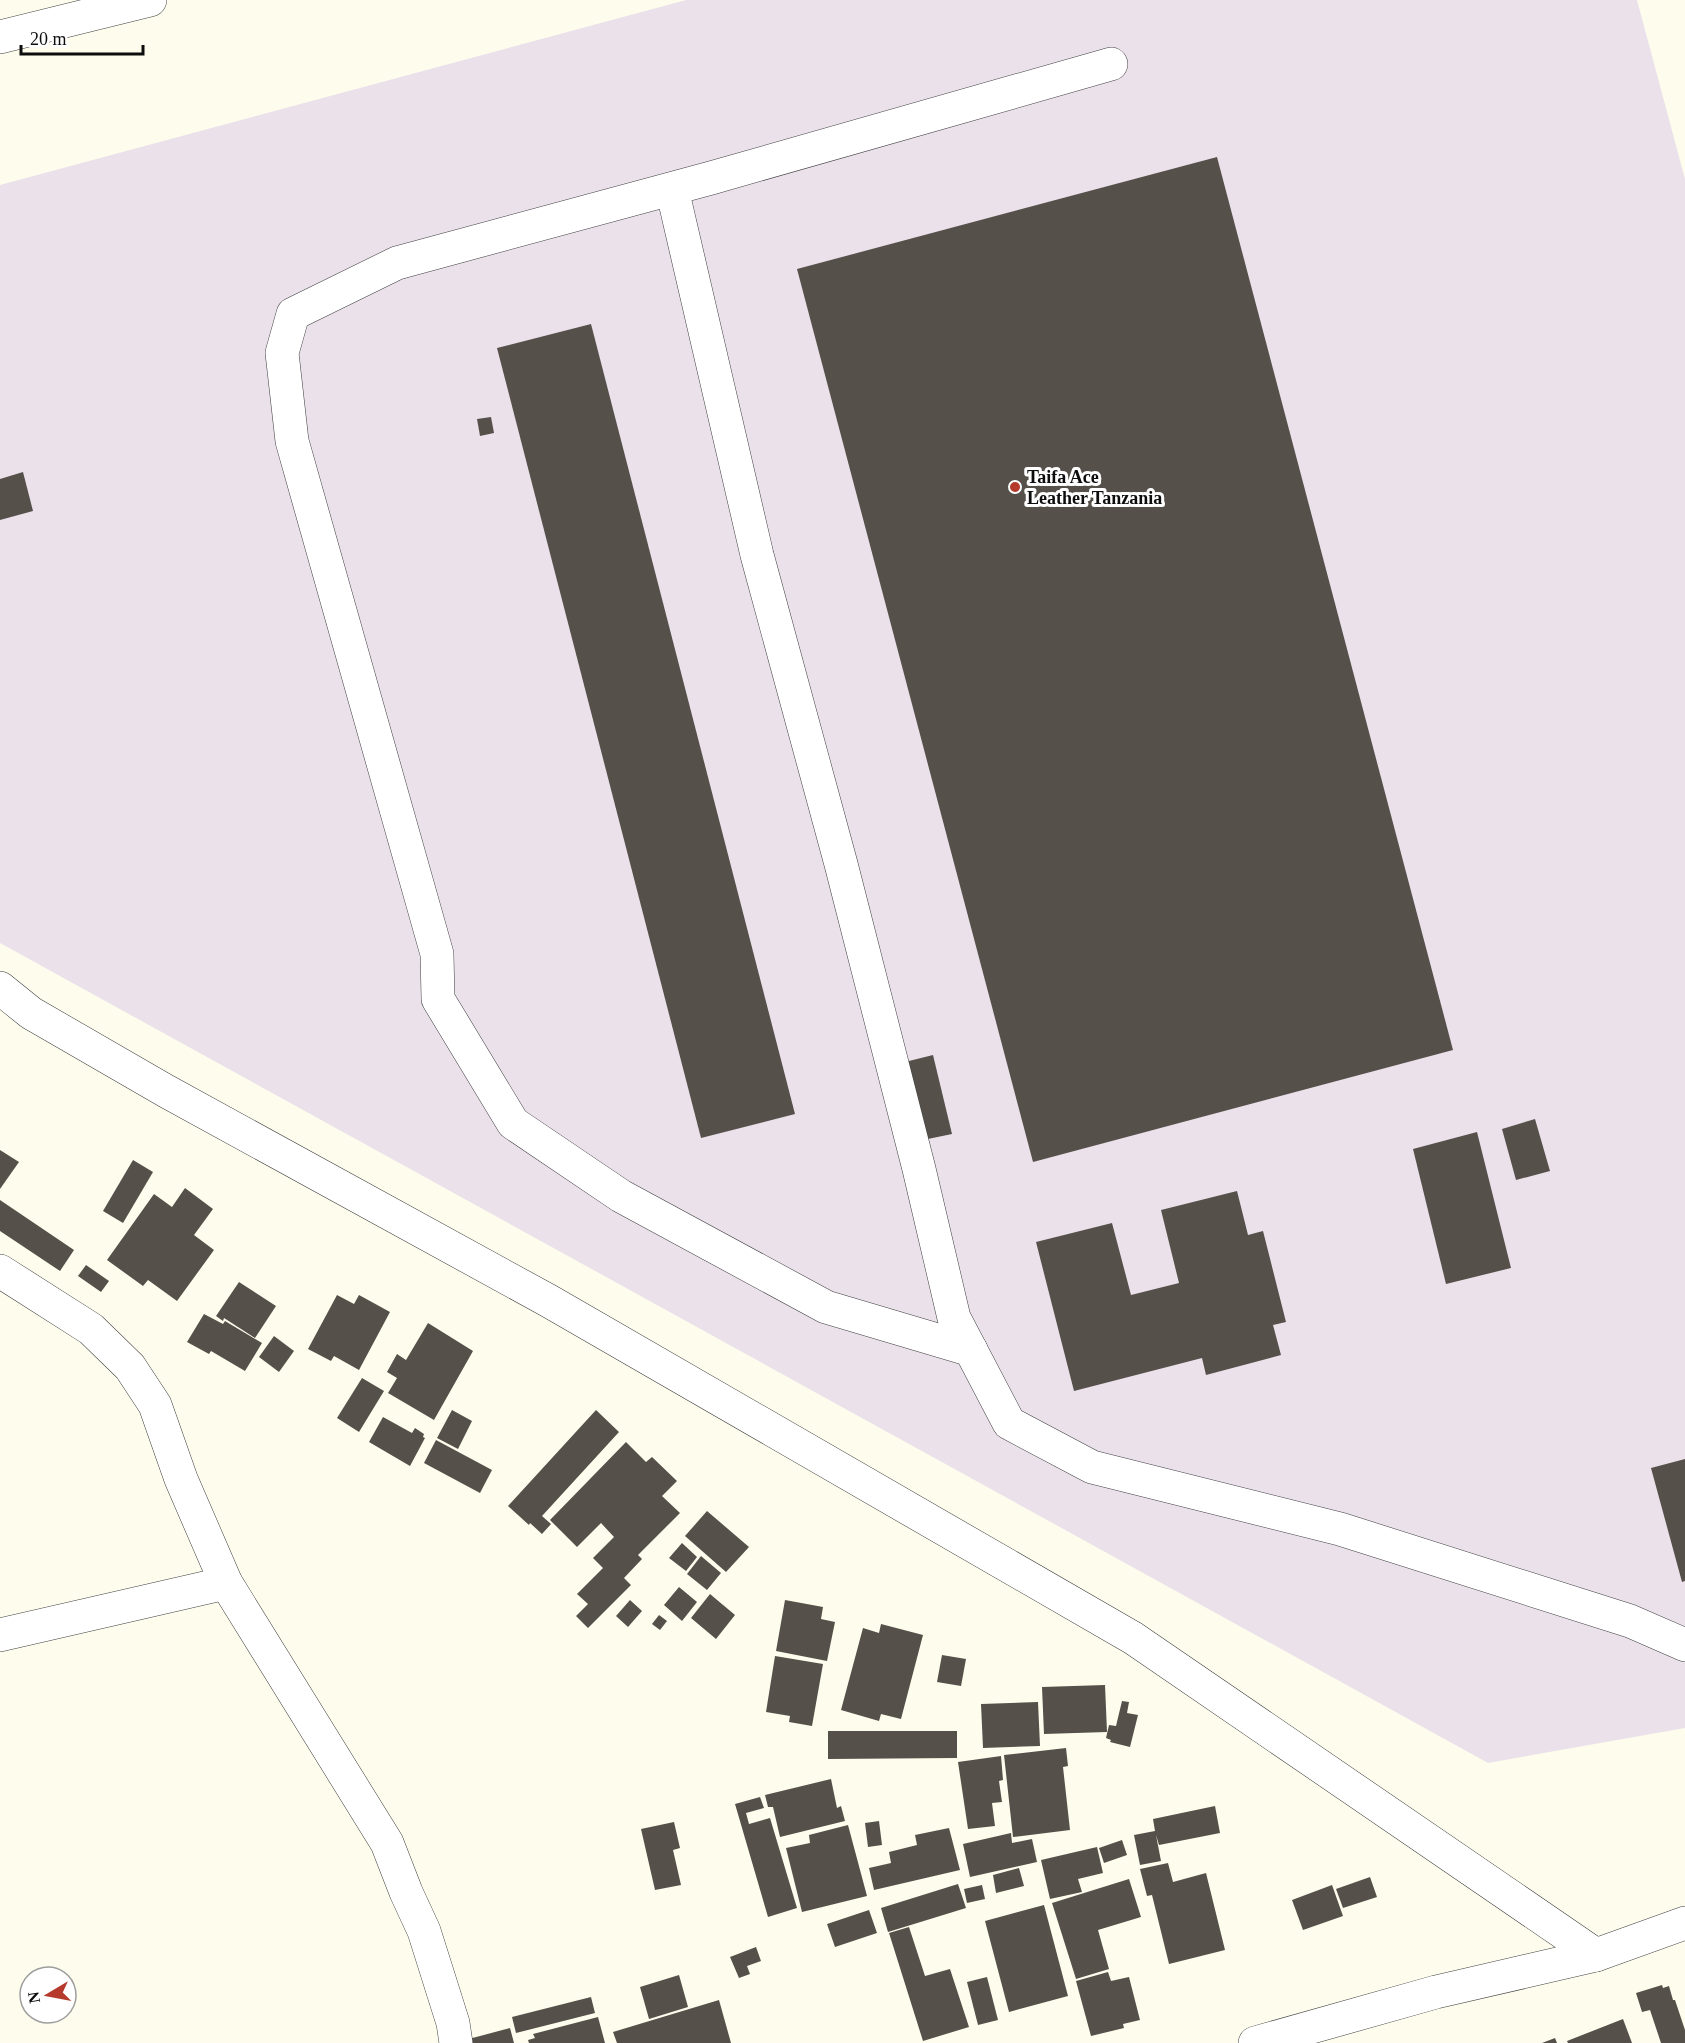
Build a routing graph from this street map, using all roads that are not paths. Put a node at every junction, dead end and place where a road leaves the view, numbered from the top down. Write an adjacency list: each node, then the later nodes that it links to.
1 (150, 0): 2 (street)
2 (0, 37)
3 (1111, 64): 4 (street)
4 (672, 189): 7 (street); 7 (street)
5 (0, 988): 12 (street)
6 (0, 1271): 8 (street)
7 (971, 1350): 10 (street)
8 (226, 1583): 9 (street); 13 (street)
9 (0, 1635)
10 (1685, 1646)
11 (1685, 1923): 12 (street)
12 (1596, 1955): 14 (street)
13 (456, 2043)
14 (1255, 2043)

